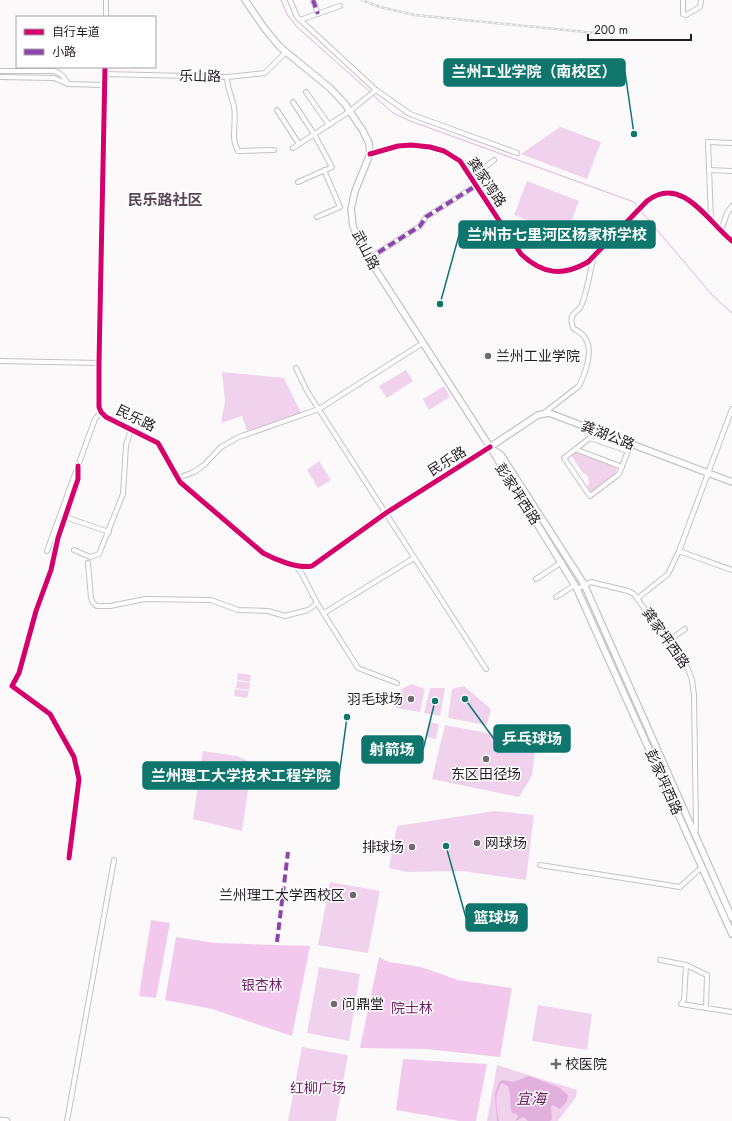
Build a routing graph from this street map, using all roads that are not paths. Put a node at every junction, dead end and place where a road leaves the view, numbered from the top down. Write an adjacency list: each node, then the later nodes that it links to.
1 (106, 0): 9 (street)
2 (245, 0): 11 (main road)
3 (290, 0): 10 (street)
4 (313, 0): 8 (street)
5 (683, 0): 6 (street)
6 (701, 0)
7 (340, 6): 8 (street)
8 (318, 14): 10 (street)
9 (106, 16)
10 (300, 20): 20 (street)
11 (286, 52): 16 (street, 乐山路); 23 (main road)
12 (105, 68): 14 (street, 民乐路)
13 (0, 71): 17 (street)
14 (105, 74): 16 (street, 乐山路); 18 (street, 民乐路)
15 (0, 77): 17 (street)
16 (227, 77): 29 (street)
17 (68, 84): 18 (street)
18 (104, 85): 49 (street, 民乐路)
19 (306, 92): 24 (street)
20 (376, 92): 23 (street); 30 (street)
21 (293, 102): 25 (street)
22 (277, 110): 27 (street)
23 (350, 111): 24 (street); 31 (main road)
24 (329, 125): 25 (street)
25 (314, 134): 27 (street); 33 (street)
26 (732, 143): 34 (street)
27 (300, 144): 28 (street)
28 (293, 148)
29 (274, 150)
30 (517, 153)
31 (370, 154): 36 (street, 龚家湾路); 46 (main road, 武山路)
32 (494, 160): 36 (street)
33 (324, 170): 37 (street); 41 (street)
34 (709, 170): 35 (street); 42 (street)
35 (732, 171)
36 (468, 172): 38 (street, 龚家湾路)
37 (298, 182)
38 (477, 186): 45 (street, 龚家湾路); 46 (street)
39 (732, 206): 40 (street)
40 (730, 214): 43 (street)
41 (317, 217)
42 (711, 219): 43 (street, 龚家湾路); 45 (street, 龚家湾路)
43 (721, 231): 44 (street, 龚家湾路)
44 (732, 241)
45 (594, 256): 54 (street)
46 (368, 259): 47 (main road, 武山路)
47 (423, 343): 51 (street); 58 (main road, 武山路)
48 (0, 360): 49 (street)
49 (99, 363): 53 (street, 民乐路)
50 (296, 368): 51 (street)
51 (318, 409): 63 (street); 65 (street)
52 (732, 409): 62 (street)
53 (101, 412): 56 (street, 民乐路); 60 (street)
54 (544, 413): 55 (main road, 龚湖公路); 58 (main road)
55 (593, 429): 57 (street); 62 (main road, 龚湖公路)
56 (131, 430): 63 (street, 民乐路); 67 (street)
57 (590, 438): 59 (street); 61 (street)
58 (490, 447): 65 (street, 民乐路); 72 (main road, 彭家坪西路); 77 (main road, 彭家坪西路)
59 (576, 449): 61 (street); 61 (street)
60 (78, 466): 66 (street); 69 (street)
61 (622, 467)
62 (708, 473): 64 (main road, 龚湖公路); 70 (street, 龚家坪西路)
63 (178, 478): 74 (street, 民乐路)
64 (732, 482)
65 (386, 513): 71 (street); 74 (street, 民乐路)
66 (65, 517): 67 (street); 88 (street)
67 (109, 532): 68 (street)
68 (74, 550)
69 (47, 551)
70 (679, 551): 75 (street); 80 (street, 龚家坪西路)
71 (414, 558): 82 (street); 85 (street)
72 (562, 562): 76 (street); 78 (main road, 彭家坪西路)
73 (88, 563): 81 (street)
74 (294, 564): 81 (street)
75 (732, 570)
76 (536, 579)
77 (584, 584): 78 (street); 80 (street, 龚家坪西路); 87 (main road, 彭家坪西路)
78 (576, 587): 79 (street); 91 (main road, 彭家坪西路)
79 (556, 597)
80 (638, 598): 84 (street, 龚家坪西路)
81 (317, 603): 82 (street)
82 (324, 613): 86 (street)
83 (685, 629): 84 (street)
84 (668, 641): 87 (street, 龚家坪西路)
85 (486, 669)
86 (397, 682)
87 (695, 833): 92 (main road, 彭家坪西路)
88 (69, 858)
89 (114, 860): 100 (street)
90 (540, 865): 91 (street)
91 (702, 867): 93 (main road, 彭家坪西路)
92 (732, 918)
93 (732, 934)
94 (660, 960): 95 (street)
95 (686, 965): 96 (street); 96 (street)
96 (706, 1008): 97 (street)
97 (732, 1012)
98 (0, 1120): 99 (street)
99 (7, 1121)
100 (67, 1121)

